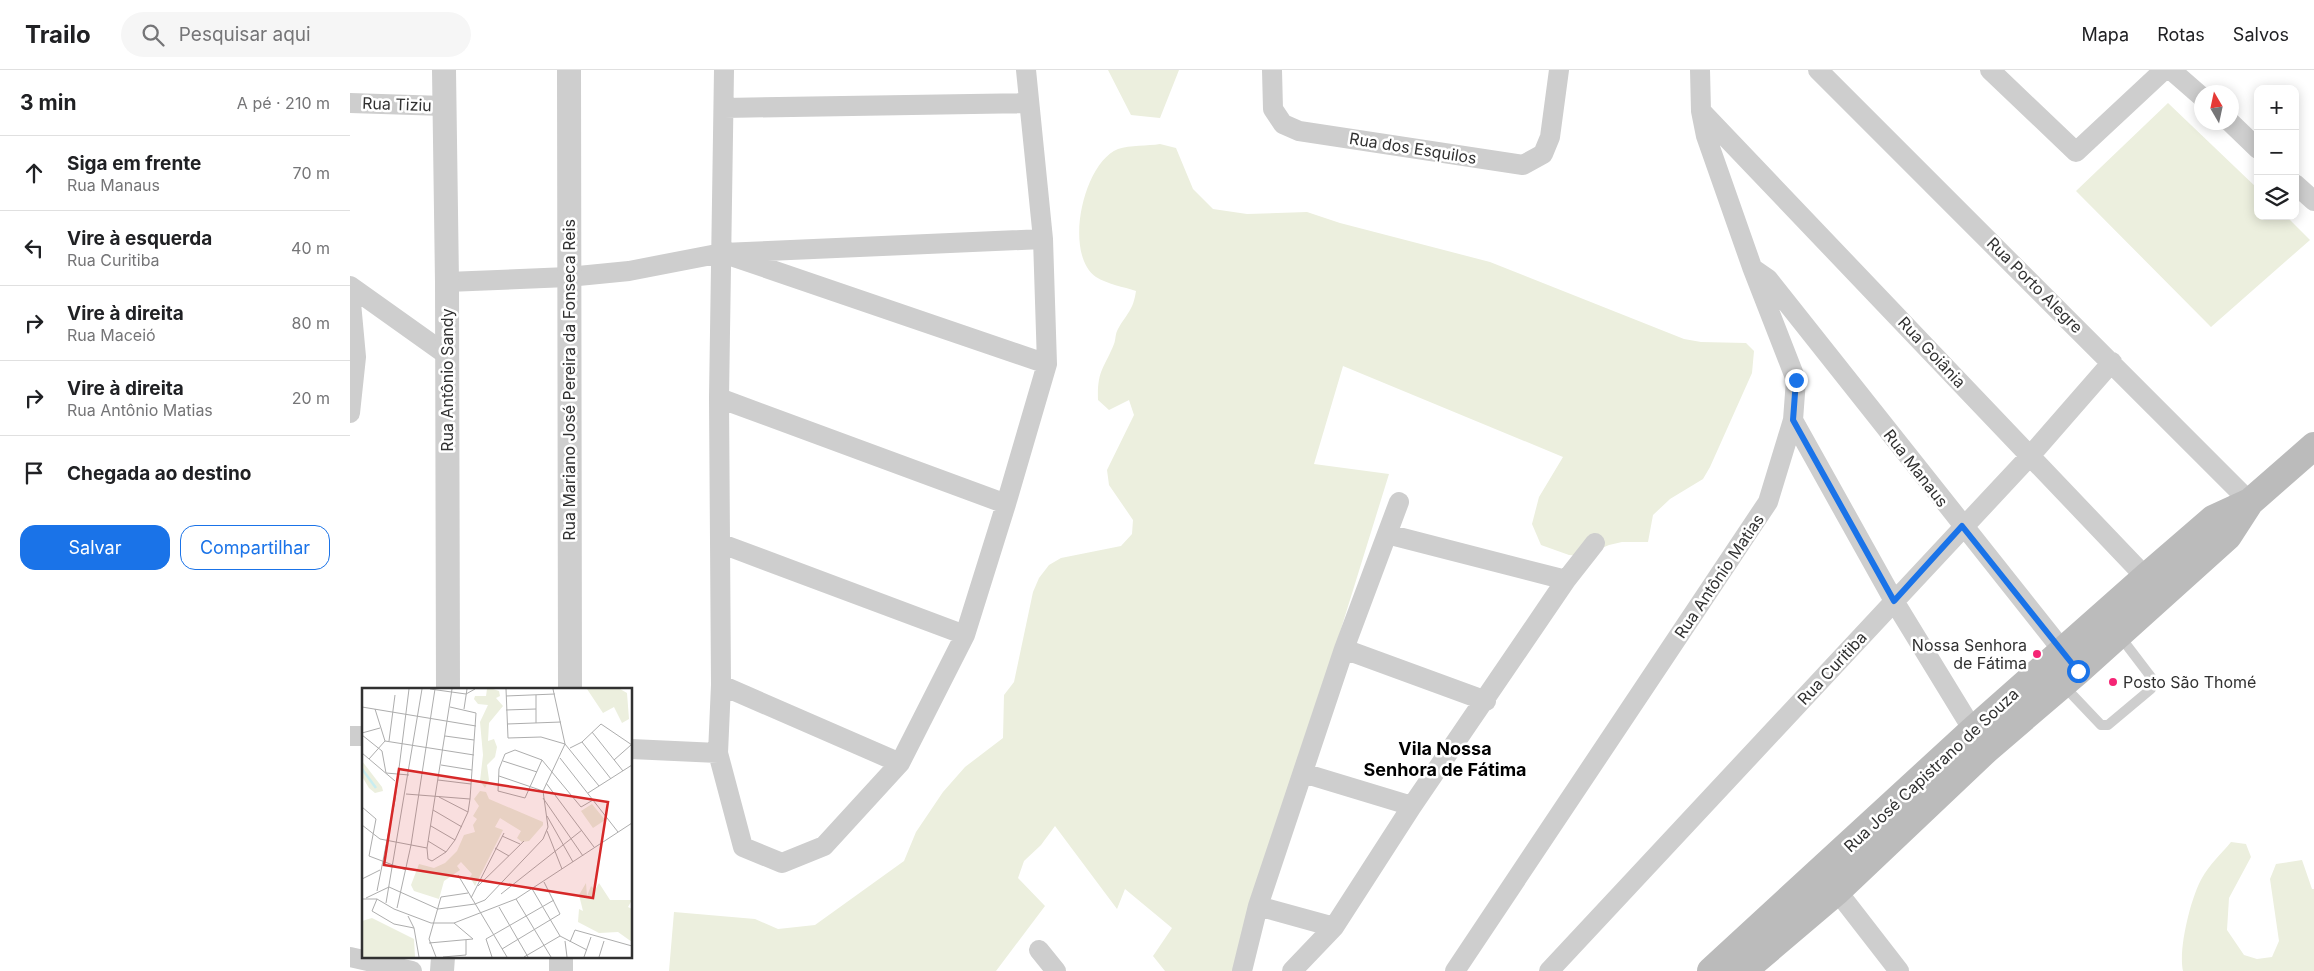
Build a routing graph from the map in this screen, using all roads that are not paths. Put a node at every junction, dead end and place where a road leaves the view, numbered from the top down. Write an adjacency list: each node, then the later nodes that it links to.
1 (444, 70): 15 (street, Rua Antônio Sandy)
2 (569, 70): 25 (street, Rua Mariano José Pereira da Fonseca Reis)
3 (724, 70): 16 (street)
4 (1026, 70): 14 (street)
5 (1272, 70): 6 (street, Rua dos Esquilos)
6 (1559, 70)
7 (1700, 70): 18 (street, Rua Antônio Matias)
8 (1818, 70): 30 (street, Rua Porto Alegre)
9 (1990, 70): 10 (street)
10 (2164, 70)
11 (2172, 70): 12 (street)
12 (2194, 90)
13 (350, 103): 15 (street, Rua Tiziu)
14 (1028, 103): 16 (street); 22 (street)
15 (444, 106): 26 (street, Rua Antônio Sandy)
16 (724, 108): 23 (street)
17 (2238, 130): 19 (street)
18 (1713, 133): 24 (street, Rua Antônio Matias); 36 (street, Rua Goiânia)
19 (2254, 145)
20 (2299, 188): 21 (street)
21 (2314, 201)
22 (1043, 239): 23 (street); 31 (street)
23 (722, 253): 25 (street); 31 (street); 32 (street)
24 (1752, 267): 34 (street, Rua Antônio Matias); 40 (street, Rua Manaus)
25 (568, 278): 26 (street); 53 (street, Rua Mariano José Pereira da Fonseca Reis)
26 (447, 282): 29 (street, Rua Antônio Sandy)
27 (350, 286): 29 (street)
28 (350, 292): 33 (street)
29 (447, 355): 52 (street, Rua Antônio Sandy)
30 (2112, 362): 36 (street, Rua Curitiba); 38 (street, Rua Porto Alegre)
31 (1047, 364): 39 (street)
32 (719, 398): 39 (street); 43 (street)
33 (350, 413)
34 (1793, 420): 46 (street); 76 (street, Rua Antônio Matias)
35 (2314, 446): 38 (main road, Rua José Capistrano de Souza)
36 (2030, 456): 40 (street, Rua Curitiba); 45 (street, Rua Goiânia)
37 (1399, 502): 41 (street)
38 (2250, 502): 45 (main road, Rua José Capistrano de Souza)
39 (1006, 504): 48 (street)
40 (1962, 526): 46 (street, Rua Curitiba); 50 (street, Rua Manaus)
41 (1387, 534): 44 (street); 49 (street)
42 (1595, 543): 44 (street)
43 (722, 544): 48 (street); 51 (street)
44 (1566, 580): 54 (street)
45 (2154, 585): 47 (main road, Rua José Capistrano de Souza); 50 (main road, Rua José Capistrano de Souza)
46 (1894, 601): 55 (street); 77 (street, Rua Curitiba)
47 (2118, 634): 50 (main road, Rua José Capistrano de Souza); 50 (lane)
48 (965, 635): 58 (street)
49 (1344, 648): 54 (street); 59 (street)
50 (2068, 669): 55 (main road, Rua José Capistrano de Souza)
51 (721, 685): 57 (street); 58 (street)
52 (448, 688)
53 (570, 688)
54 (1486, 701): 61 (street)
55 (1980, 740): 60 (main road, Rua José Capistrano de Souza)
56 (632, 749): 57 (street)
57 (718, 753): 58 (street)
58 (900, 763)
59 (1303, 773): 61 (street); 63 (street)
60 (1923, 795): 62 (main road, Rua José Capistrano de Souza); 69 (main road, Rua José Capistrano de Souza)
61 (1412, 806): 64 (street)
62 (1837, 892): 69 (main road, Rua José Capistrano de Souza); 78 (street)
63 (1258, 906): 64 (street); 74 (street)
64 (1334, 927): 75 (street)
65 (1039, 950): 73 (street)
66 (350, 957): 70 (street)
67 (442, 958): 71 (street)
68 (561, 958): 72 (street)
69 (1731, 968)
70 (412, 971)
71 (442, 971)
72 (561, 971)
73 (1056, 971)
74 (1242, 971)
75 (1292, 971)
76 (1455, 971)
77 (1550, 971)
78 (1899, 971)

